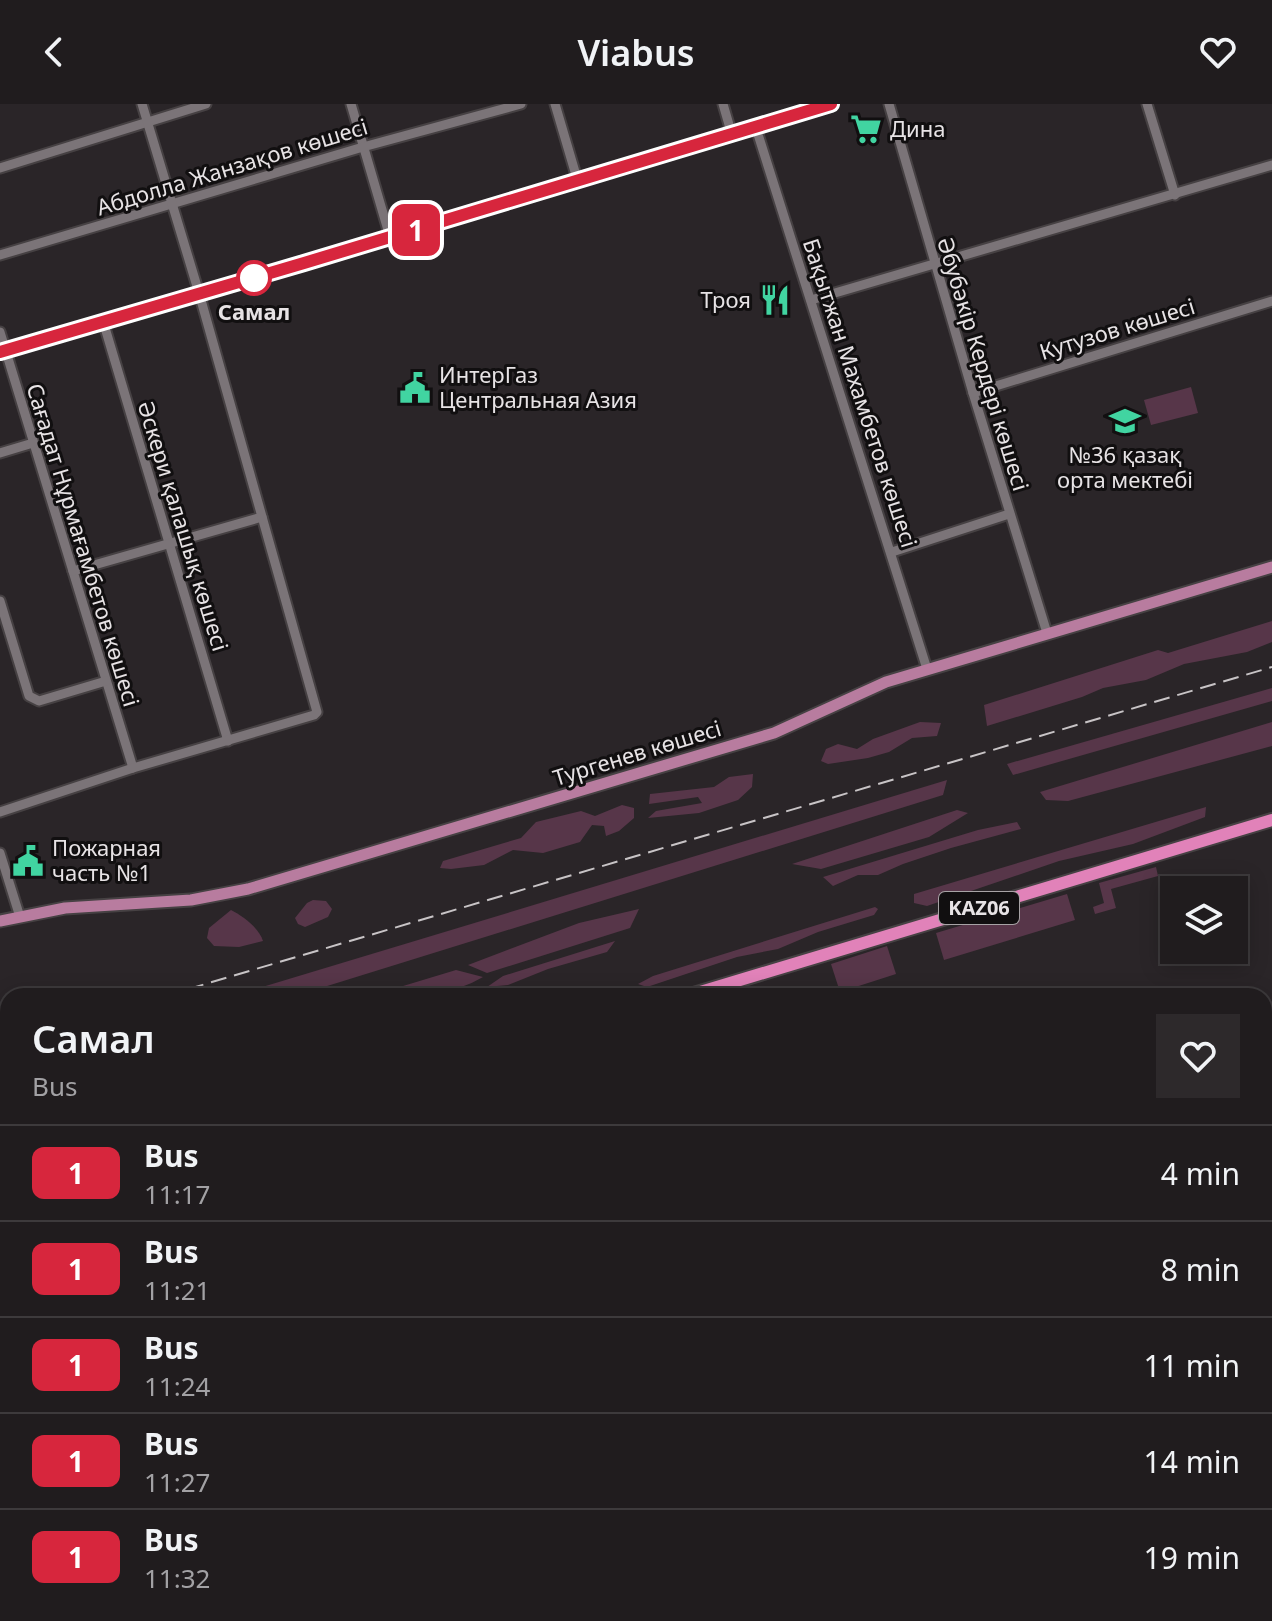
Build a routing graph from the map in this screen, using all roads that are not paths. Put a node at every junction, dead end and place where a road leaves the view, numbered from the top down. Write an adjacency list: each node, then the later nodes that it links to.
1 (142, 104): 12 (street)
2 (206, 104): 12 (street)
3 (351, 104): 15 (street)
4 (521, 104): 15 (street, Абдолла Жанзақов көшесі)
5 (555, 104): 18 (street)
6 (723, 104): 14 (street)
7 (792, 104): 11 (street)
8 (832, 104): 11 (street)
9 (889, 104): 23 (street, Әбубәкір Кердері көшесі)
10 (1147, 104): 19 (street)
11 (795, 115): 13 (street)
12 (148, 122): 17 (street); 20 (street)
13 (756, 128): 14 (street); 25 (street, Бақытжан Махамбетов көшесі)
14 (732, 135): 18 (street)
15 (363, 147): 20 (street, Абдолла Жанзақов көшесі); 21 (street)
16 (1272, 165): 19 (street)
17 (0, 168)
18 (578, 182): 21 (street)
19 (1175, 195): 23 (street)
20 (173, 203): 22 (street, Абдолла Жанзақов көшесі); 24 (street)
21 (390, 237): 24 (street)
22 (0, 255)
23 (934, 264): 25 (street); 30 (street, Әбубәкір Кердері көшесі)
24 (199, 293): 27 (street); 34 (street)
25 (811, 300): 36 (street, Бақытжан Махамбетов көшесі)
26 (1272, 301): 30 (street, Кутузов көшесі)
27 (103, 321): 29 (street); 35 (street, Әскери қалашық көшесі)
28 (0, 332): 29 (street, Сағадат Нұрмағамбетов көшесі)
29 (3, 351): 31 (street, Сағадат Нұрмағамбетов көшесі)
30 (973, 393): 33 (street, Әбубәкір Кердері көшесі)
31 (33, 443): 32 (street); 38 (street, Сағадат Нұрмағамбетов көшесі)
32 (0, 453)
33 (1009, 514): 36 (street); 40 (street, Әбубәкір Кердері көшесі)
34 (262, 517): 35 (street); 43 (street)
35 (170, 542): 38 (street); 43 (street, Әскери қалашық көшесі)
36 (892, 552): 41 (street, Бақытжан Махамбетов көшесі)
37 (1272, 567): 40 (main road, Тургенев көшесі)
38 (73, 571): 42 (street, Сағадат Нұрмағамбетов көшесі)
39 (0, 601): 42 (street)
40 (1047, 633): 41 (main road, Тургенев көшесі)
41 (927, 669): 48 (main road, Тургенев көшесі)
42 (106, 681): 44 (street, Сағадат Нұрмағамбетов көшесі)
43 (228, 741): 44 (street)
44 (133, 768): 45 (street)
45 (0, 812)
46 (1272, 820): 50 (highway, KАZ06)
47 (0, 853): 48 (street)
48 (20, 917): 49 (main road, Тургенев көшесі)
49 (0, 921)
50 (714, 988)

